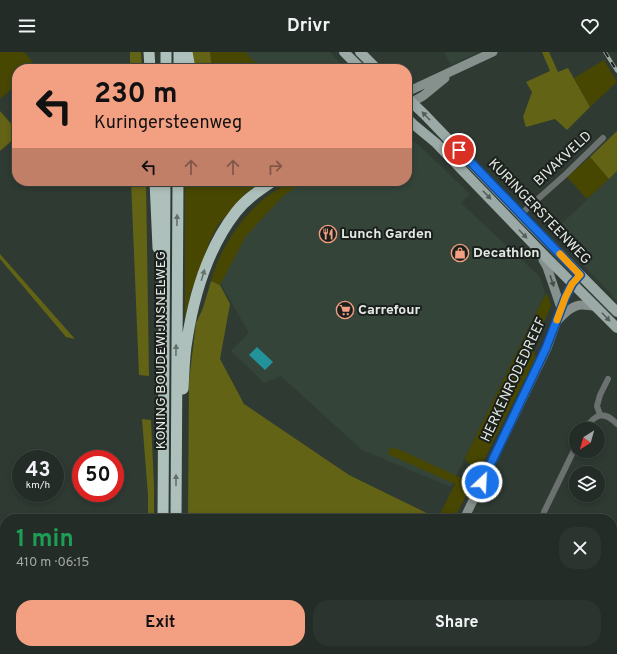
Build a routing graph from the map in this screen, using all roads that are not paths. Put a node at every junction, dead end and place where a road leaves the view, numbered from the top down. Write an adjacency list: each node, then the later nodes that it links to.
1 (148, 52): 8 (highway)
2 (166, 52): 9 (highway)
3 (179, 52): 10 (highway)
4 (187, 52): 11 (highway)
5 (344, 52): 12 (main road)
6 (360, 52): 13 (main road)
7 (493, 52): 14 (main road)
8 (149, 64)
9 (166, 64)
10 (179, 64)
11 (189, 64)
12 (356, 64)
13 (372, 64)
14 (457, 69): 15 (main road); 16 (main road)
15 (412, 90)
16 (412, 100)
17 (412, 104): 24 (main road, KURINGERSTEENWEG, one-way to 17)
18 (412, 123): 25 (main road, KURINGERSTEENWEG, one-way to 25)
19 (603, 138): 24 (street, BIVAKVELD)
20 (155, 186): 27 (highway)
21 (165, 186): 27 (highway, KONING BOUDEWIJNSNELWEG)
22 (178, 186): 36 (highway, KONING BOUDEWIJNSNELWEG, one-way to 22)
23 (266, 186): 36 (highway, one-way to 23)
24 (521, 214): 26 (main road, KURINGERSTEENWEG)
25 (542, 254): 28 (main road, KURINGERSTEENWEG); 30 (main road, one-way to 30)
26 (580, 275): 28 (main road, HERKENRODEDREEF); 31 (main road, KURINGERSTEENWEG)
27 (164, 283): 40 (highway, KONING BOUDEWIJNSNELWEG)
28 (572, 284): 29 (main road, KURINGERSTEENWEG); 30 (main road, HERKENRODEDREEF)
29 (595, 306): 32 (main road); 33 (main road, KURINGERSTEENWEG, one-way to 33)
30 (561, 308): 32 (main road, HERKENRODEDREEF)
31 (617, 312)
32 (556, 322): 42 (main road, HERKENRODEDREEF)
33 (617, 328)
34 (608, 379): 35 (street)
35 (600, 415): 37 (street); 38 (street)
36 (176, 417): 41 (highway, KONING BOUDEWIJNSNELWEG, one-way to 36)
37 (590, 422)
38 (617, 424)
39 (570, 458): 43 (street)
40 (163, 514)
41 (176, 514)
42 (466, 514)
43 (543, 514)

